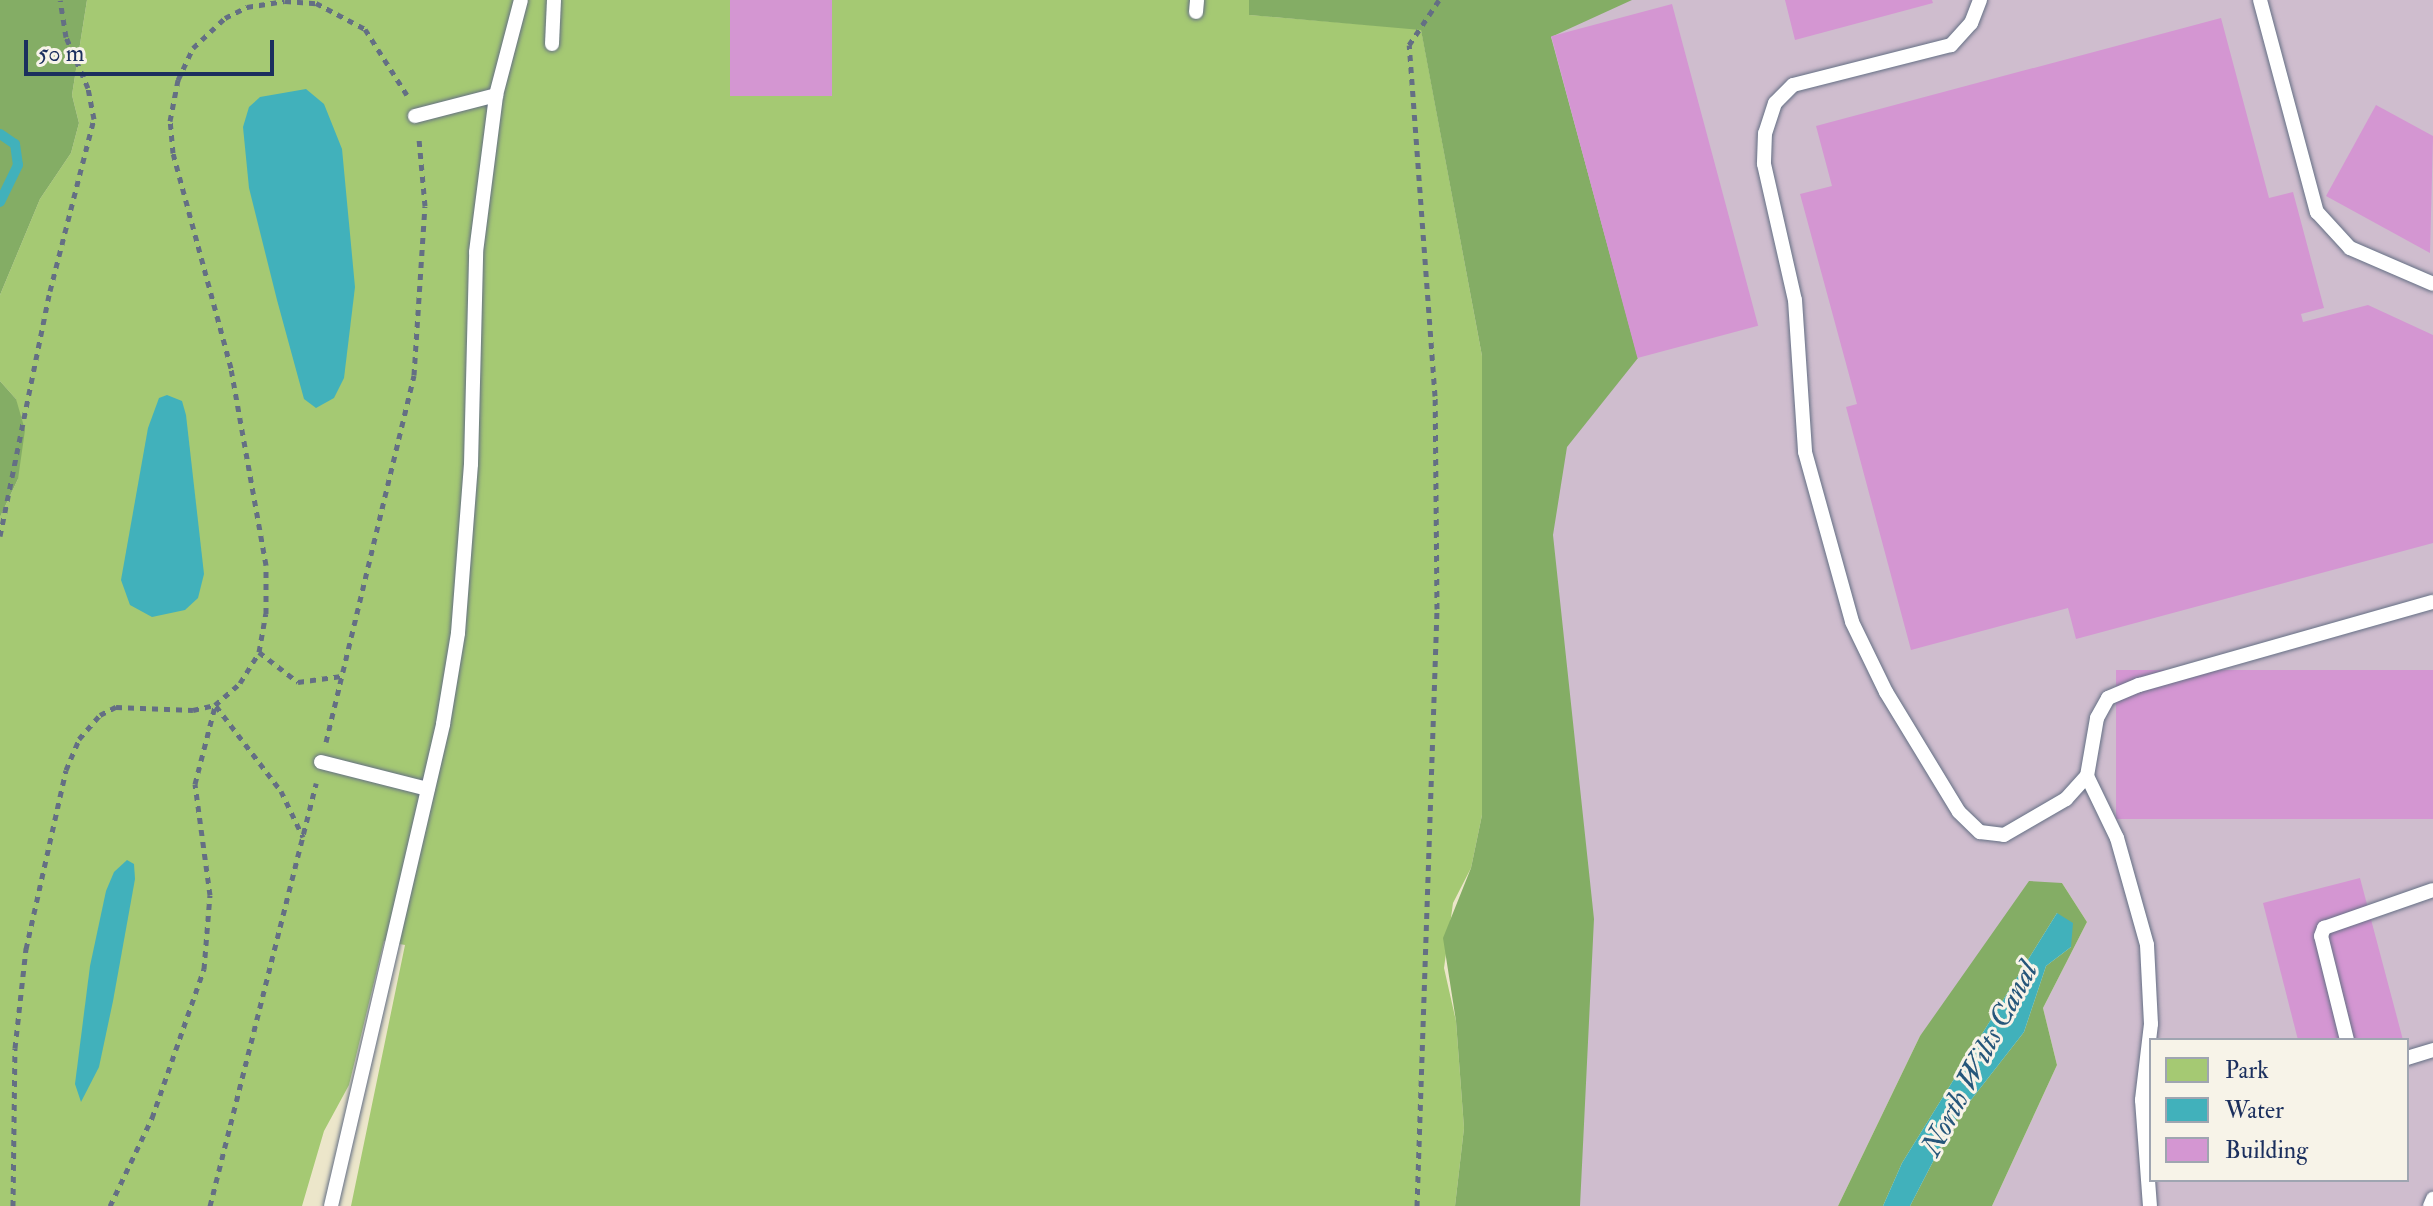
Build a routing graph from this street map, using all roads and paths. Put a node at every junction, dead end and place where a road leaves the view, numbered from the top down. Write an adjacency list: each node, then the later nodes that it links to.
1 (60, 0): 11 (path)
2 (521, 0): 8 (lane)
3 (554, 0): 7 (lane)
4 (1439, 0): 31 (path)
5 (1980, 0): 17 (lane)
6 (2260, 0): 10 (lane)
7 (552, 44)
8 (496, 95): 9 (lane); 18 (lane)
9 (415, 116): 13 (path); 14 (path)
10 (2433, 284)
11 (0, 536)
12 (2433, 602): 17 (lane)
13 (259, 652): 14 (path); 15 (path)
14 (343, 675): 16 (path)
15 (215, 705): 19 (path); 27 (path); 28 (path)
16 (321, 762): 18 (lane); 19 (path)
17 (2087, 776): 21 (lane)
18 (428, 789): 30 (lane)
19 (304, 838): 29 (path)
20 (2433, 890): 22 (lane)
21 (2149, 1038)
22 (2346, 1038)
23 (2149, 1041): 32 (lane)
24 (2433, 1050): 25 (lane)
25 (2409, 1057)
26 (2433, 1199): 33 (lane)
27 (13, 1206)
28 (110, 1206)
29 (210, 1206)
30 (331, 1206)
31 (1417, 1206)
32 (2150, 1206)
33 (2430, 1206)

